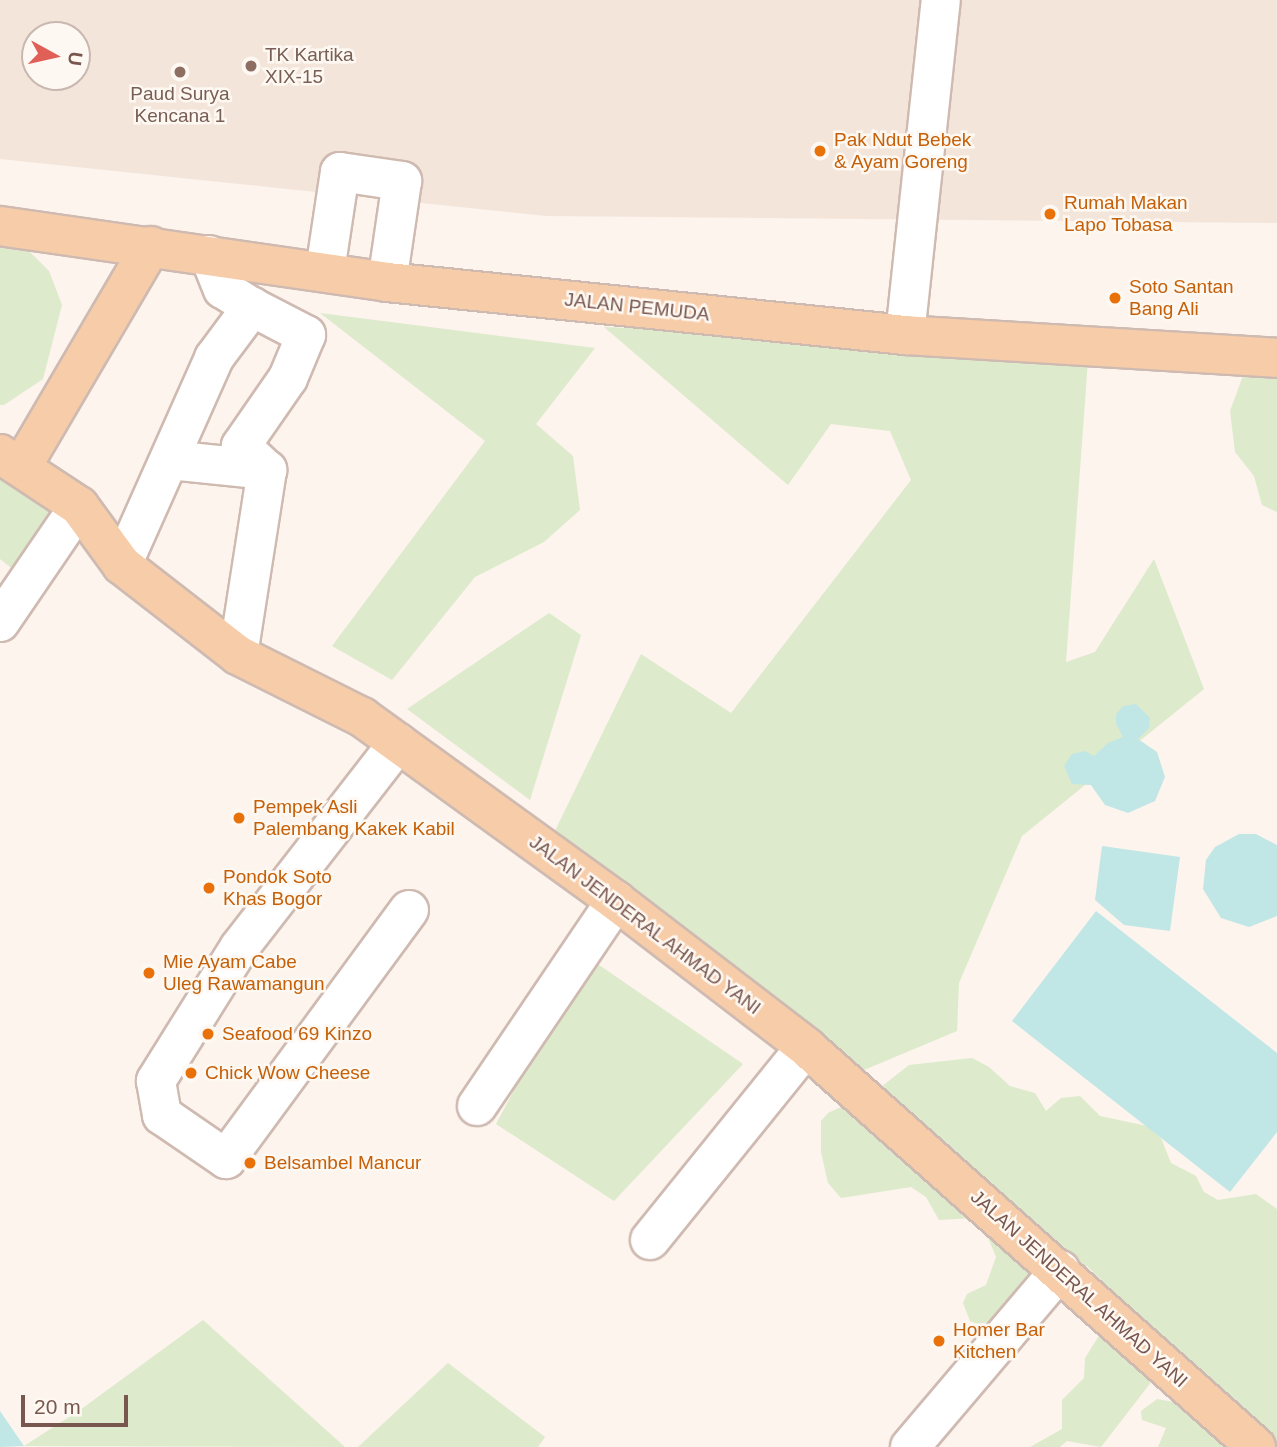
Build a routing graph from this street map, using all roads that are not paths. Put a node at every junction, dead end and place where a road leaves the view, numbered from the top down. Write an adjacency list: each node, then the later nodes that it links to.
1 (941, 0): 8 (street)
2 (0, 226): 3 (main road, JALAN PEMUDA)
3 (150, 246): 4 (main road, JALAN PEMUDA); 10 (main road)
4 (209, 255): 5 (main road, JALAN PEMUDA); 7 (street)
5 (325, 271): 6 (main road, JALAN PEMUDA); 6 (street)
6 (387, 282): 8 (main road, JALAN PEMUDA)
7 (252, 307): 11 (street); 12 (street)
8 (905, 334): 9 (main road, JALAN PEMUDA)
9 (1277, 358)
10 (11, 460): 13 (main road, JALAN JENDERAL AHMAD YANI)
11 (170, 460): 12 (street); 14 (street)
12 (267, 470): 16 (street)
13 (79, 506): 14 (main road, JALAN JENDERAL AHMAD YANI); 15 (street)
14 (122, 565): 16 (main road, JALAN JENDERAL AHMAD YANI)
15 (0, 622)
16 (239, 655): 17 (main road, JALAN JENDERAL AHMAD YANI)
17 (398, 743): 18 (main road, JALAN JENDERAL AHMAD YANI); 19 (street)
18 (616, 901): 20 (main road, JALAN JENDERAL AHMAD YANI); 21 (street)
19 (409, 910)
20 (806, 1047): 22 (street); 23 (main road, JALAN JENDERAL AHMAD YANI)
21 (477, 1105)
22 (650, 1240)
23 (1060, 1270): 24 (street); 25 (main road, JALAN JENDERAL AHMAD YANI)
24 (910, 1447)
25 (1256, 1447)

